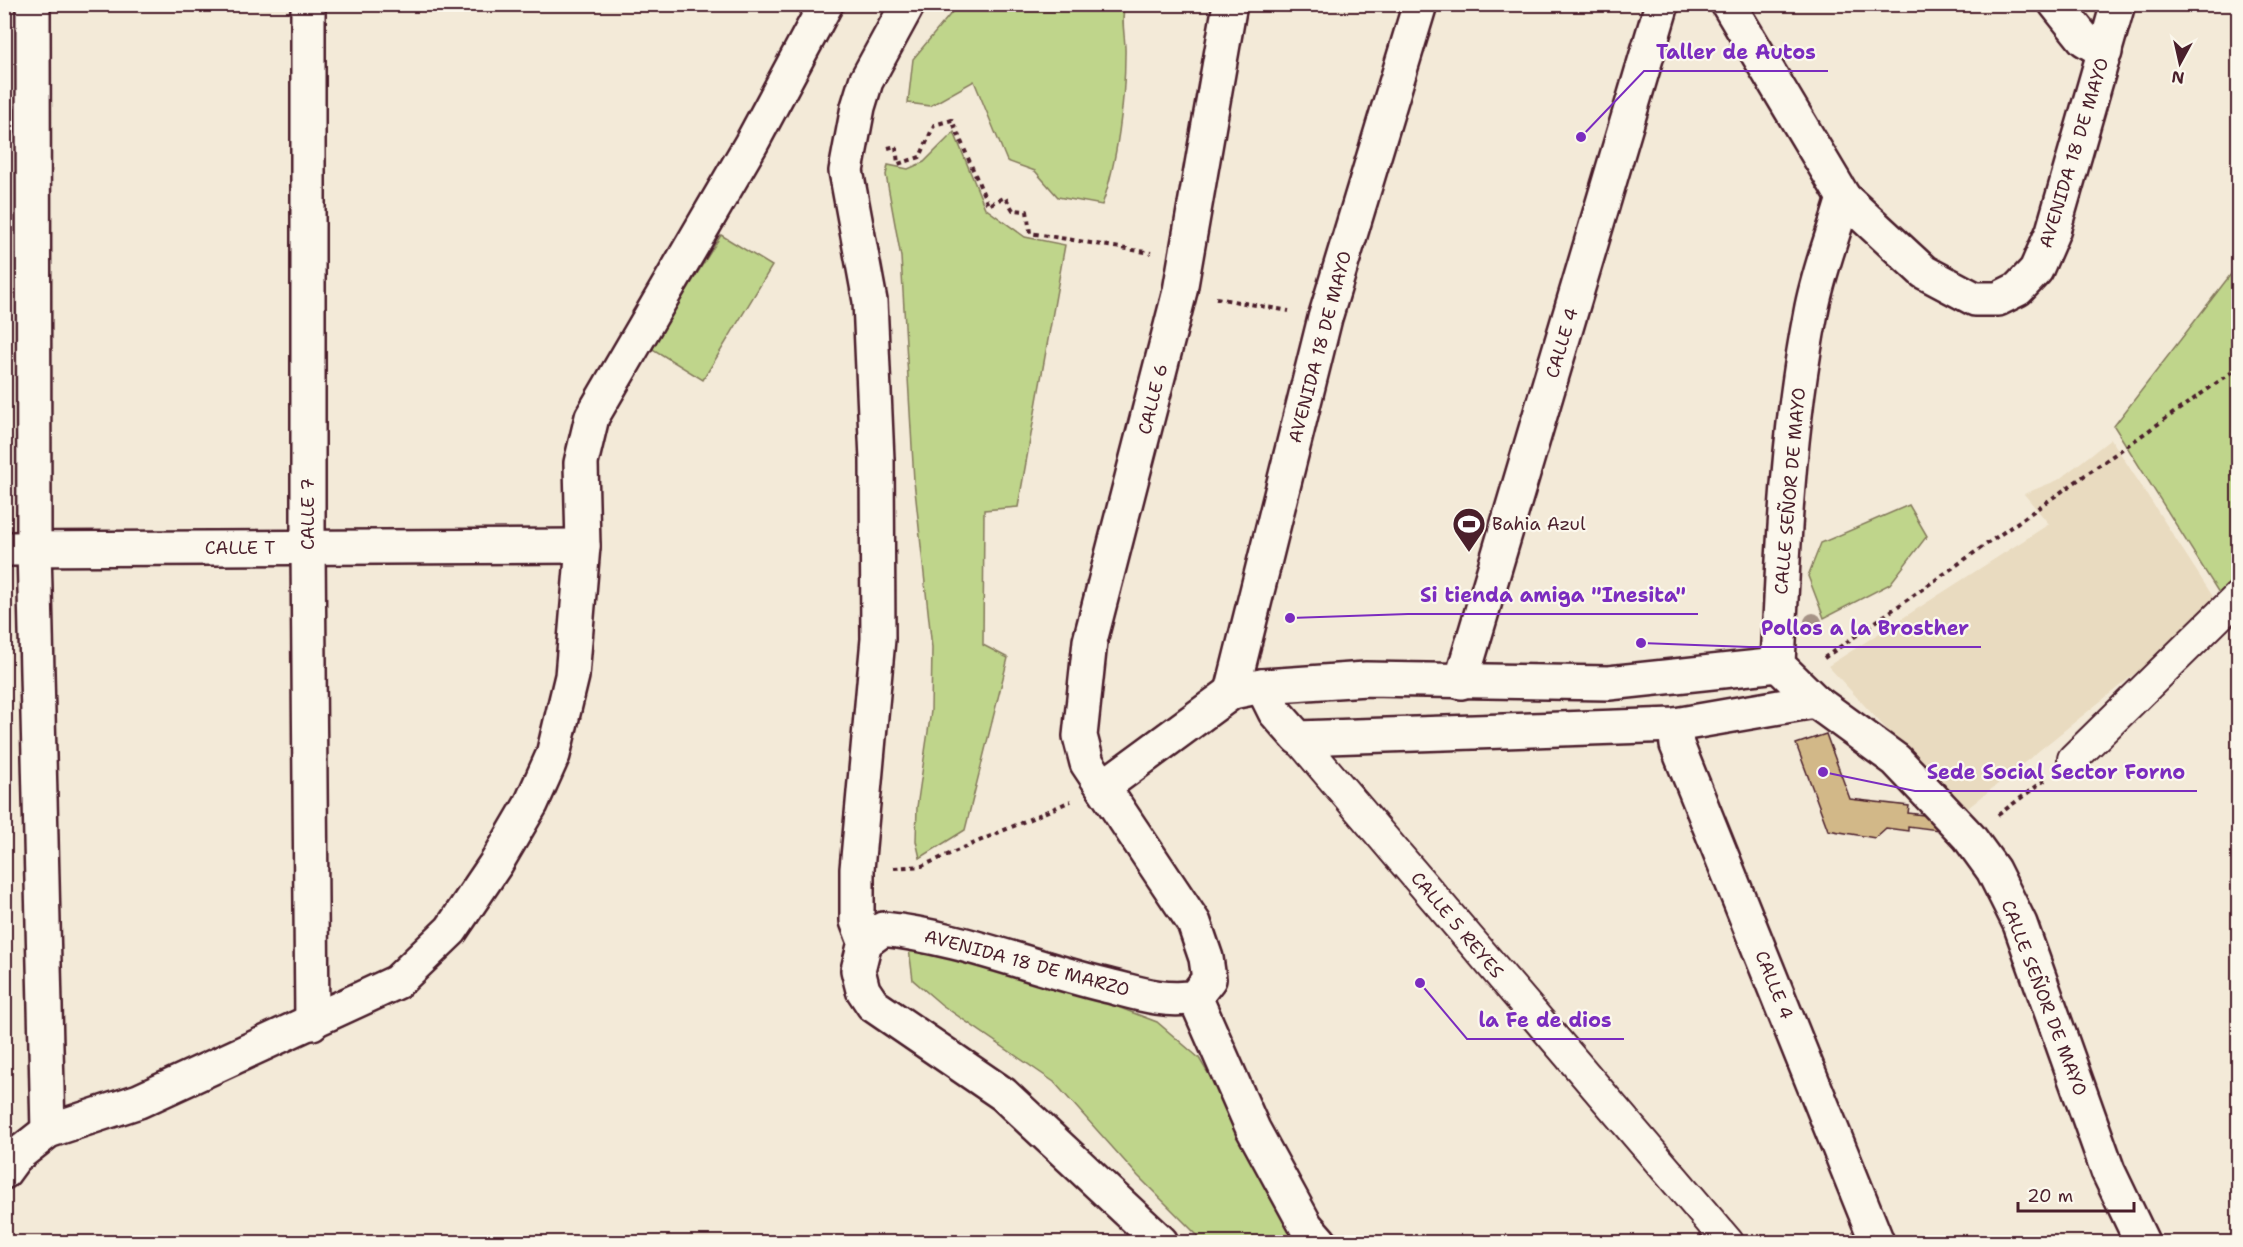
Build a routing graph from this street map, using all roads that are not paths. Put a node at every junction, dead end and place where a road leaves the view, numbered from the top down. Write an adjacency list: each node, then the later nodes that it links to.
1 (33, 4): 14 (street)
2 (308, 4): 15 (street, CALLE 7)
3 (826, 4): 13 (street)
4 (908, 4): 24 (street)
5 (1230, 4): 23 (street, CALLE 6)
6 (1420, 4): 19 (street, AVENIDA 18 DE MAYO)
7 (1662, 4): 17 (street, CALLE 4)
8 (1728, 4): 12 (street, AVENIDA 18 DE MAYO)
9 (2056, 4): 11 (street)
10 (2118, 4): 11 (street, AVENIDA 18 DE MAYO)
11 (2105, 52): 12 (street, AVENIDA 18 DE MAYO)
12 (1844, 198): 18 (street, CALLE SEÑOR DE MAYO)
13 (583, 546): 15 (street, CALLE T); 26 (street)
14 (19, 548): 15 (street, CALLE T); 27 (street)
15 (308, 548): 26 (street, CALLE 7)
16 (2238, 597): 22 (street)
17 (1461, 682): 18 (street); 19 (street)
18 (1795, 682): 20 (street); 33 (street, CALLE SEÑOR DE MAYO)
19 (1247, 689): 21 (street, CALLE 5 REYES); 23 (street)
20 (1675, 725): 21 (street); 32 (street, CALLE 4)
21 (1298, 738): 31 (street, CALLE 5 REYES)
22 (2073, 759)
23 (1103, 787): 25 (street)
24 (865, 942): 25 (street, AVENIDA 18 DE MARZO); 29 (street)
25 (1195, 997): 30 (street)
26 (312, 1023): 27 (street)
27 (48, 1131): 28 (street)
28 (8, 1162)
29 (1161, 1242)
30 (1320, 1242)
31 (1728, 1242)
32 (1877, 1242)
33 (2142, 1242)

